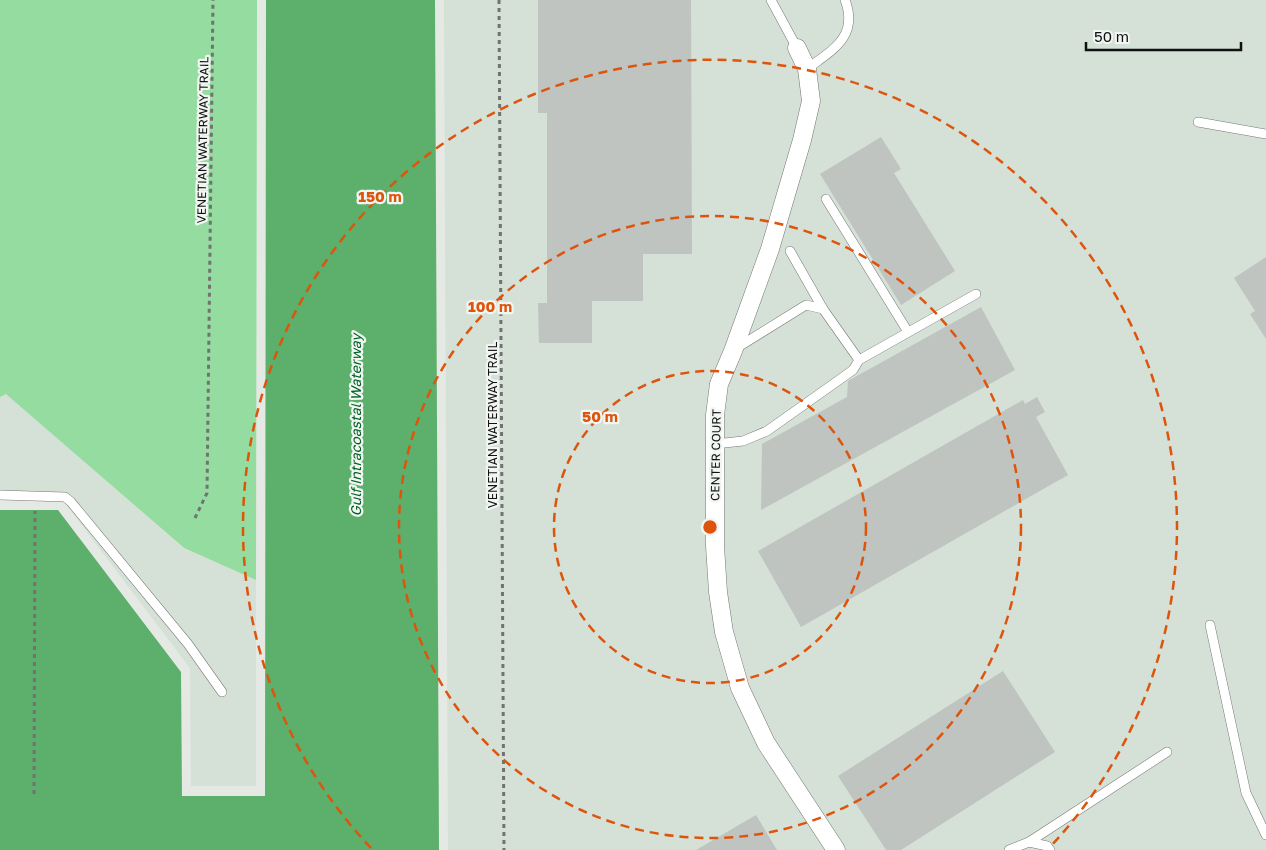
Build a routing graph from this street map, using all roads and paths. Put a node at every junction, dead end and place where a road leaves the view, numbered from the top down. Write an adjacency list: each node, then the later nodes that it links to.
1 (213, 0): 19 (path, VENETIAN WATERWAY TRAIL)
2 (499, 0): 26 (path, VENETIAN WATERWAY TRAIL)
3 (772, 0): 5 (lane)
4 (845, 0): 6 (lane)
5 (796, 48): 6 (street, CENTER COURT)
6 (807, 68): 14 (street, CENTER COURT)
7 (1198, 122): 8 (lane)
8 (1266, 134)
9 (826, 199): 13 (lane)
10 (790, 251): 12 (lane)
11 (976, 294): 13 (lane)
12 (823, 309): 14 (lane); 15 (lane)
13 (908, 332): 15 (lane)
14 (733, 351): 16 (street, CENTER COURT)
15 (858, 360): 16 (lane)
16 (715, 444): 27 (street, CENTER COURT)
17 (0, 495): 21 (lane)
18 (35, 510): 23 (path)
19 (195, 518)
20 (1210, 625): 24 (lane)
21 (222, 692)
22 (1167, 752): 25 (lane)
23 (34, 794)
24 (1266, 835)
25 (1029, 842): 28 (lane); 29 (lane)
26 (504, 850)
27 (836, 850)
28 (1009, 850)
29 (1050, 850)

